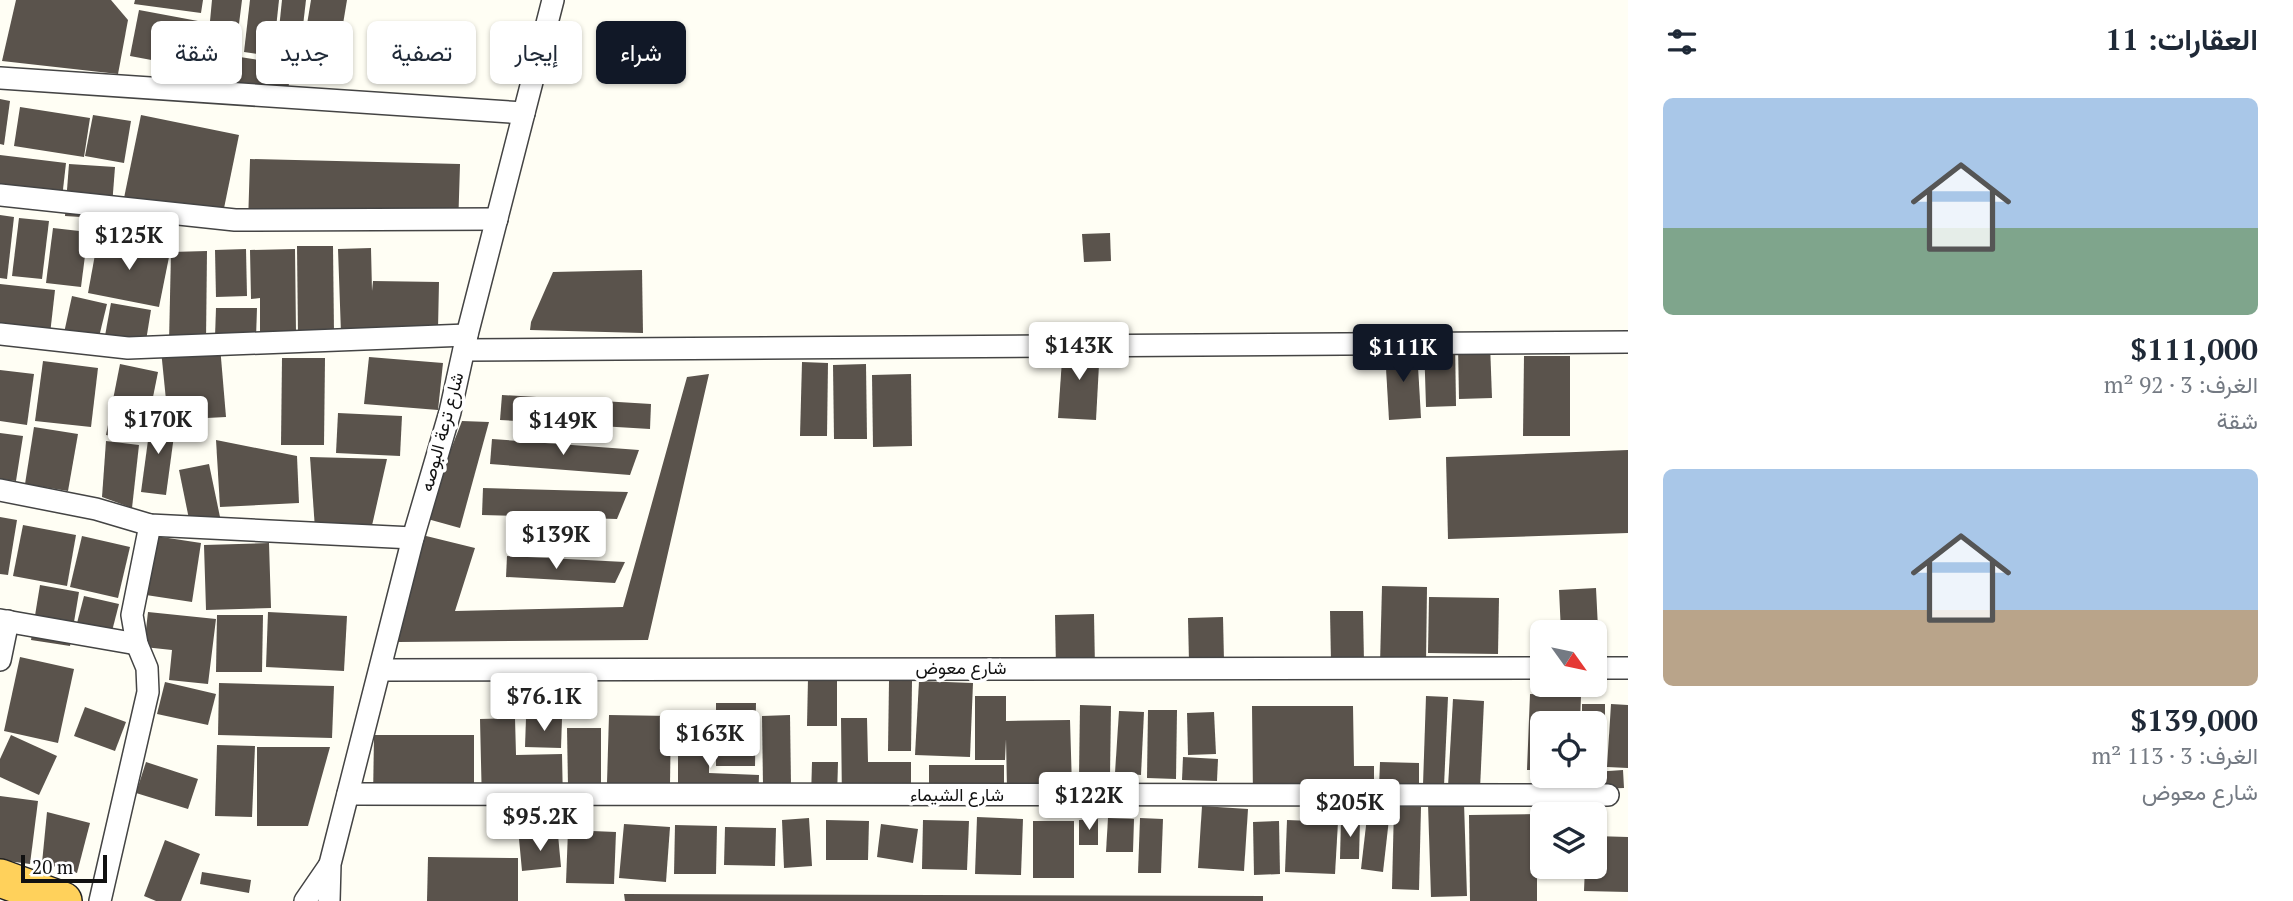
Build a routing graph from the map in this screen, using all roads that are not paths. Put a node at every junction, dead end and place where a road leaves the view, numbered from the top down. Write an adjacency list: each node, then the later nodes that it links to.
1 (553, 0): 3 (street, شارع ترعة البوصه)
2 (0, 78): 3 (street)
3 (524, 113): 5 (street, شارع ترعة البوصه)
4 (0, 195): 5 (street)
5 (496, 219): 8 (street, شارع ترعة البوصه)
6 (0, 334): 8 (street)
7 (1628, 342): 8 (street)
8 (465, 343): 11 (street, شارع ترعة البوصه)
9 (0, 490): 10 (street)
10 (150, 525): 11 (street); 13 (street)
11 (413, 538): 18 (street, شارع ترعة البوصه)
12 (4, 620): 13 (street); 14 (street)
13 (137, 644): 24 (street)
14 (0, 660)
15 (1530, 668): 18 (street, شارع معوض)
16 (1607, 668): 17 (street)
17 (1628, 668)
18 (380, 670): 19 (street, شارع ترعة البوصه)
19 (348, 794): 20 (street, شارع الشيماء); 21 (street, شارع ترعة البوصه)
20 (1608, 796)
21 (330, 864): 25 (street); 26 (street)
22 (0, 878): 23 (highway)
23 (63, 901)
24 (100, 901)
25 (305, 901)
26 (329, 901)

